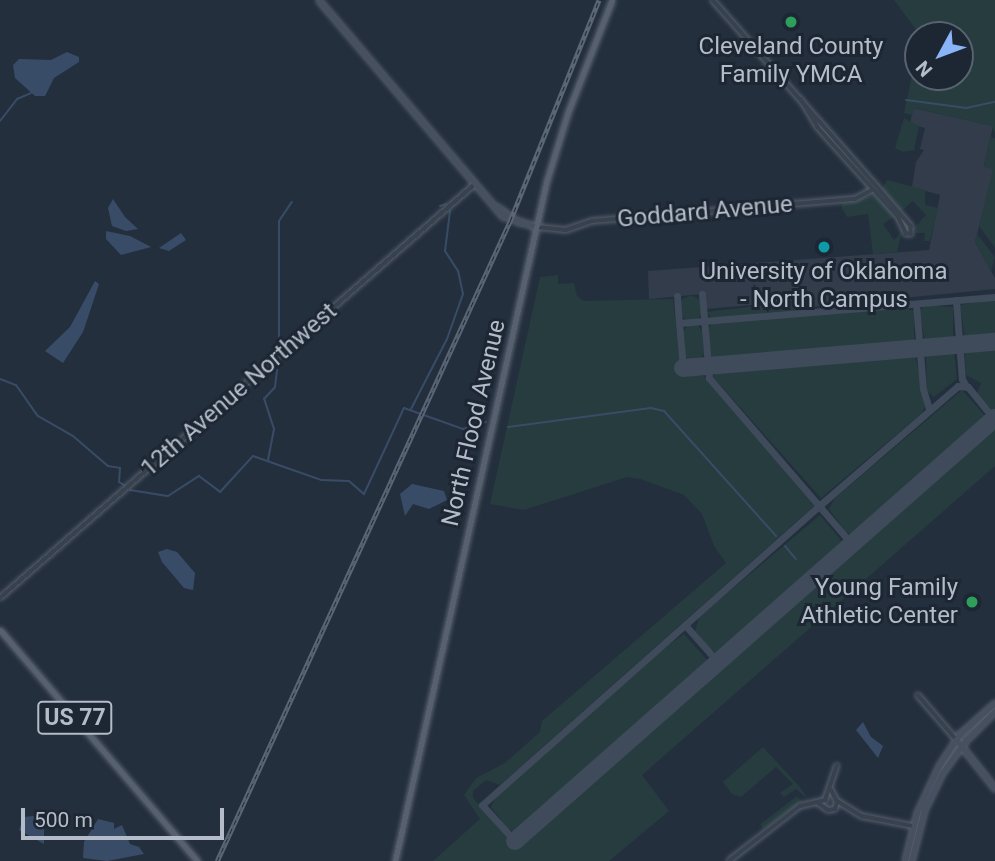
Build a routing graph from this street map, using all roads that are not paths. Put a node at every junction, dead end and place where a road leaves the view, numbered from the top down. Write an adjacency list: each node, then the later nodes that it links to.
1 (319, 0): 5 (main road)
2 (611, 0): 7 (main road, North Flood Avenue)
3 (713, 0): 4 (street)
4 (801, 100): 6 (street); 6 (street)
5 (477, 182): 7 (main road); 8 (street, 12th Avenue Northwest)
6 (872, 190): 7 (street, Goddard Avenue)
7 (536, 227): 28 (main road, North Flood Avenue)
8 (0, 598)
9 (0, 630): 27 (main road, US 77)
10 (918, 695): 13 (street)
11 (995, 703): 13 (main road)
12 (995, 711): 14 (main road)
13 (956, 739): 14 (main road); 15 (main road)
14 (961, 745): 17 (main road); 19 (main road)
15 (944, 757): 17 (main road); 26 (main road)
16 (837, 766): 18 (street)
17 (942, 773): 31 (main road)
18 (830, 788): 20 (street); 21 (street)
19 (995, 788)
20 (826, 799): 21 (street); 22 (street); 23 (street)
21 (836, 799): 24 (street); 25 (street)
22 (817, 802): 23 (street); 29 (street)
23 (825, 807): 25 (street)
24 (847, 809): 25 (street); 26 (street)
25 (835, 810)
26 (913, 826): 30 (main road)
27 (197, 861)
28 (395, 861)
29 (729, 861)
30 (905, 861)
31 (911, 861)

